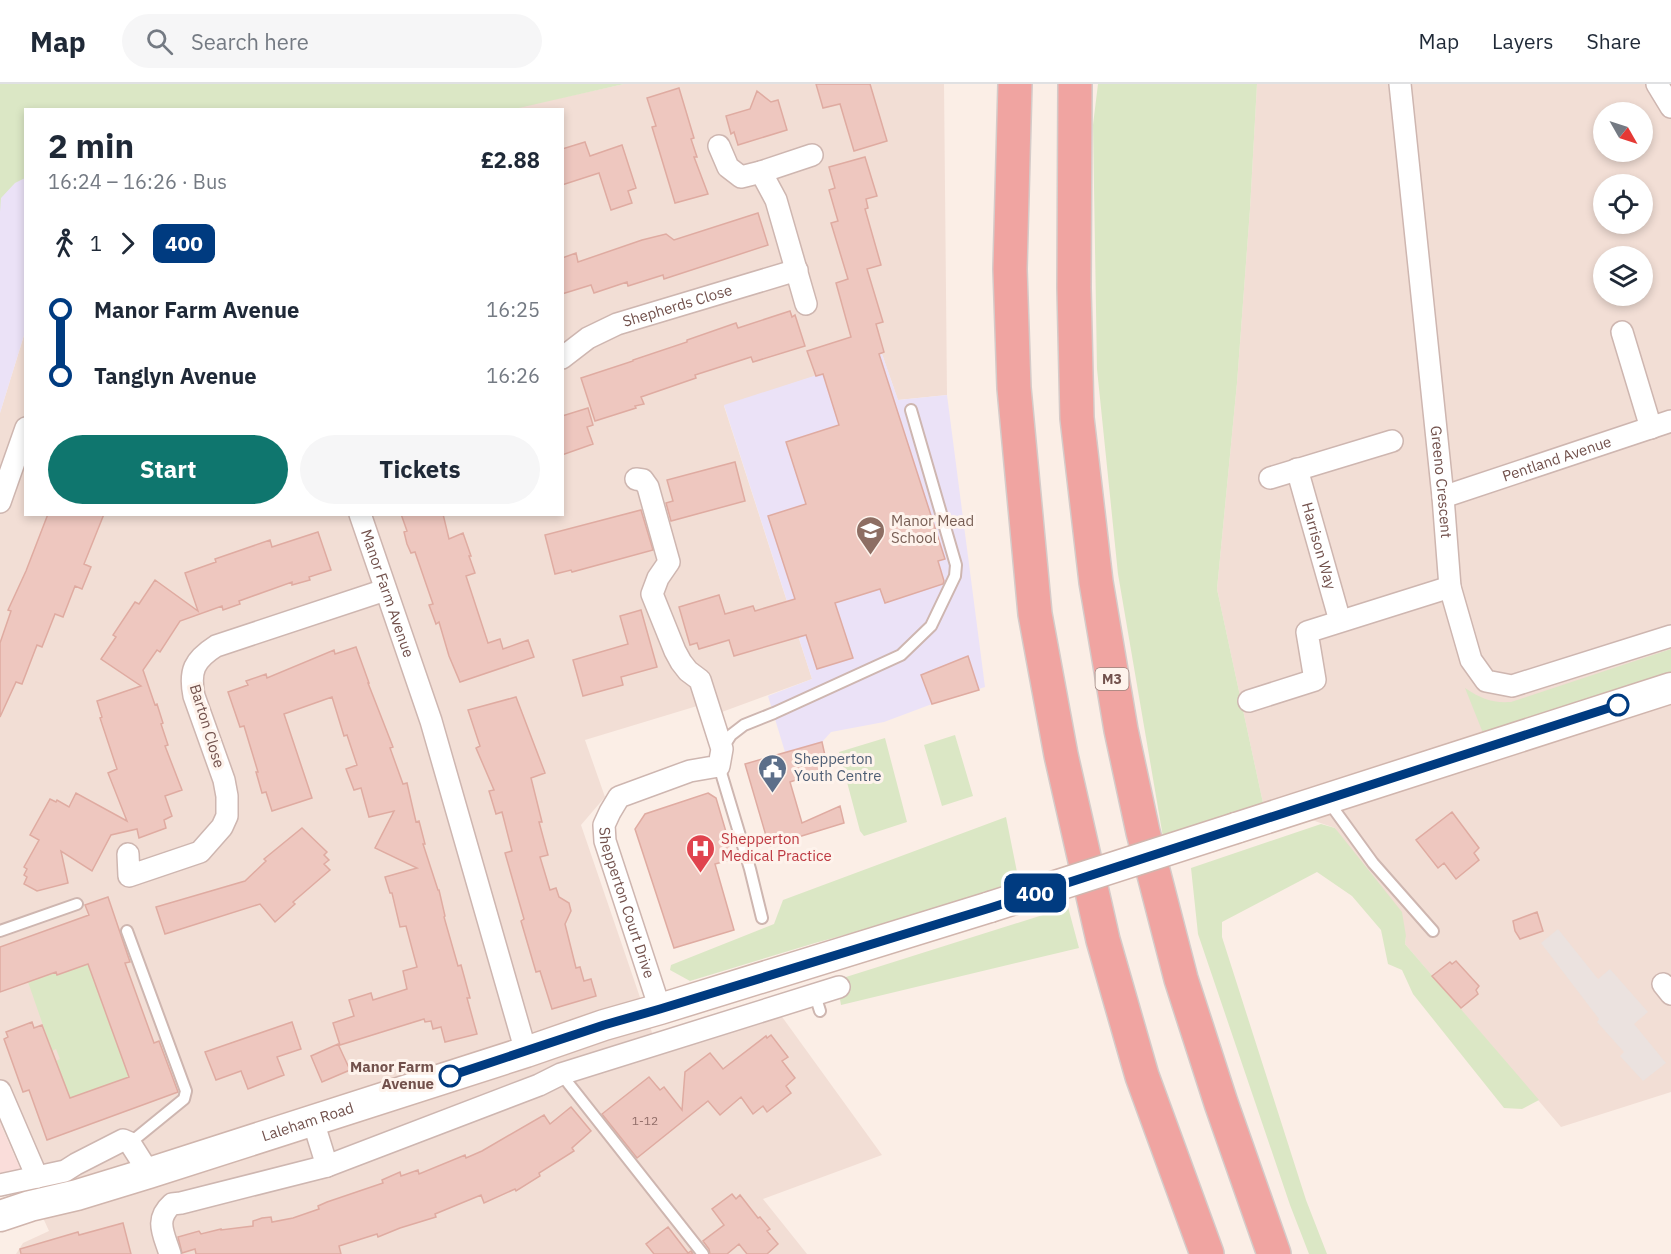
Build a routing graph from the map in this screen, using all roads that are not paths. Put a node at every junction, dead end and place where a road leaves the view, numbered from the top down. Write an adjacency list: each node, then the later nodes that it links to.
1 (1015, 84): 56 (highway)
2 (1075, 84): 57 (highway, M3)
3 (1400, 84): 22 (street, Greeno Crescent)
4 (1657, 84): 5 (street)
5 (1671, 107)
6 (719, 146): 8 (street)
7 (812, 155): 8 (street)
8 (761, 172): 9 (street)
9 (797, 270): 10 (street); 12 (street, Shepherds Close)
10 (807, 304)
11 (1622, 332): 15 (street)
12 (564, 357)
13 (911, 410): 31 (lane)
14 (1671, 421): 15 (street, Pentland Avenue)
15 (1651, 428): 22 (street, Pentland Avenue)
16 (24, 433): 21 (street)
17 (1392, 441): 18 (street)
18 (1297, 469): 19 (street); 27 (street, Harrison Way)
19 (1270, 478)
20 (636, 479): 31 (street)
21 (4, 481): 23 (street)
22 (1443, 497): 25 (street, Greeno Crescent)
23 (0, 502)
24 (361, 516): 26 (street, Manor Farm Avenue)
25 (1449, 587): 27 (street); 28 (street, Greeno Crescent)
26 (385, 590): 33 (street, Barton Close); 41 (street, Manor Farm Avenue)
27 (1340, 621): 30 (street)
28 (1671, 636)
29 (1671, 688): 32 (main road, Laleham Road)
30 (1249, 701)
31 (721, 758): 35 (lane); 40 (street, Shepperton Court Drive)
32 (1326, 799): 38 (lane); 40 (main road, Laleham Road, bridge)
33 (128, 854)
34 (77, 904): 36 (lane)
35 (762, 918)
36 (0, 931)
37 (127, 931): 45 (lane)
38 (1433, 931)
39 (839, 987): 42 (street)
40 (660, 1009): 41 (main road, Laleham Road)
41 (525, 1052): 44 (main road, Laleham Road)
42 (561, 1074): 46 (street); 55 (lane)
43 (0, 1091): 48 (street)
44 (313, 1120): 46 (street); 47 (main road, Laleham Road)
45 (130, 1143): 47 (street); 48 (street)
46 (327, 1166): 51 (street)
47 (160, 1170): 50 (main road, Laleham Road); 51 (street)
48 (37, 1177): 49 (street)
49 (0, 1185)
50 (77, 1195): 52 (main road, Laleham Road); 53 (main road, Laleham Road)
51 (181, 1203): 54 (street)
52 (0, 1216)
53 (0, 1237)
54 (170, 1254)
55 (703, 1254)
56 (1207, 1254)
57 (1274, 1254)

